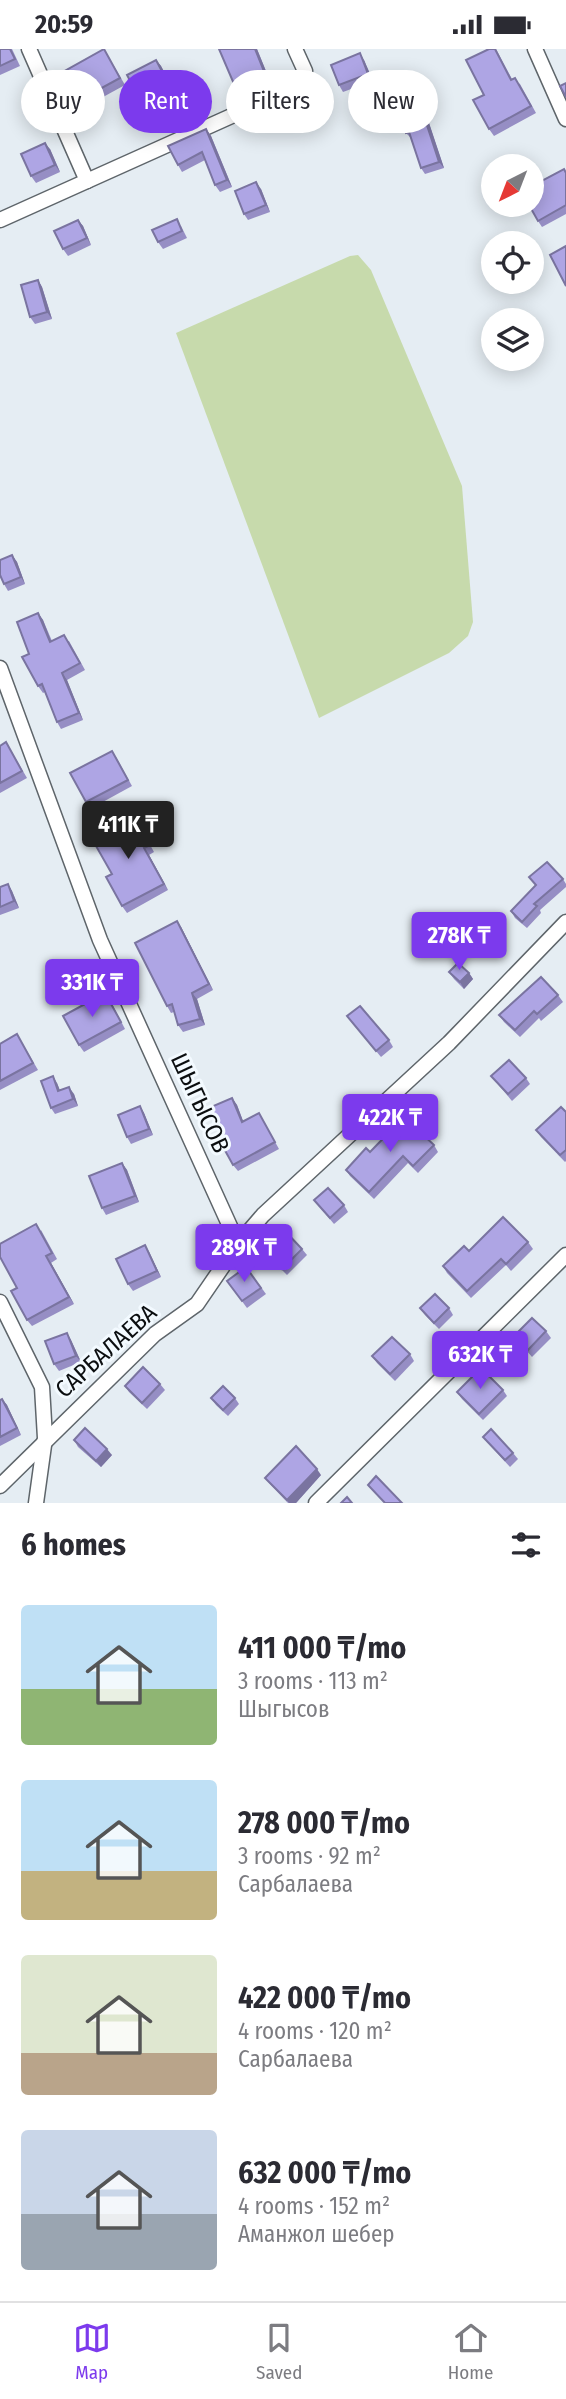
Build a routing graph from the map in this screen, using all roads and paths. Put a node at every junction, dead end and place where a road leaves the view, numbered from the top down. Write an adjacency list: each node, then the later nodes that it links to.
1 (29, 49): 5 (street)
2 (295, 49): 5 (street)
3 (535, 49): 4 (street)
4 (566, 119)
5 (87, 181): 6 (street)
6 (0, 220)
7 (0, 668): 9 (street, ШЫГЫСОВ)
8 (566, 922): 9 (street, САРБАЛАЕВА)
9 (237, 1244): 12 (street, САРБАЛАЕВА)
10 (566, 1255): 15 (street)
11 (0, 1302): 12 (street)
12 (45, 1438): 13 (street, САРБАЛАЕВА); 14 (street)
13 (0, 1486)
14 (36, 1503)
15 (316, 1503)

